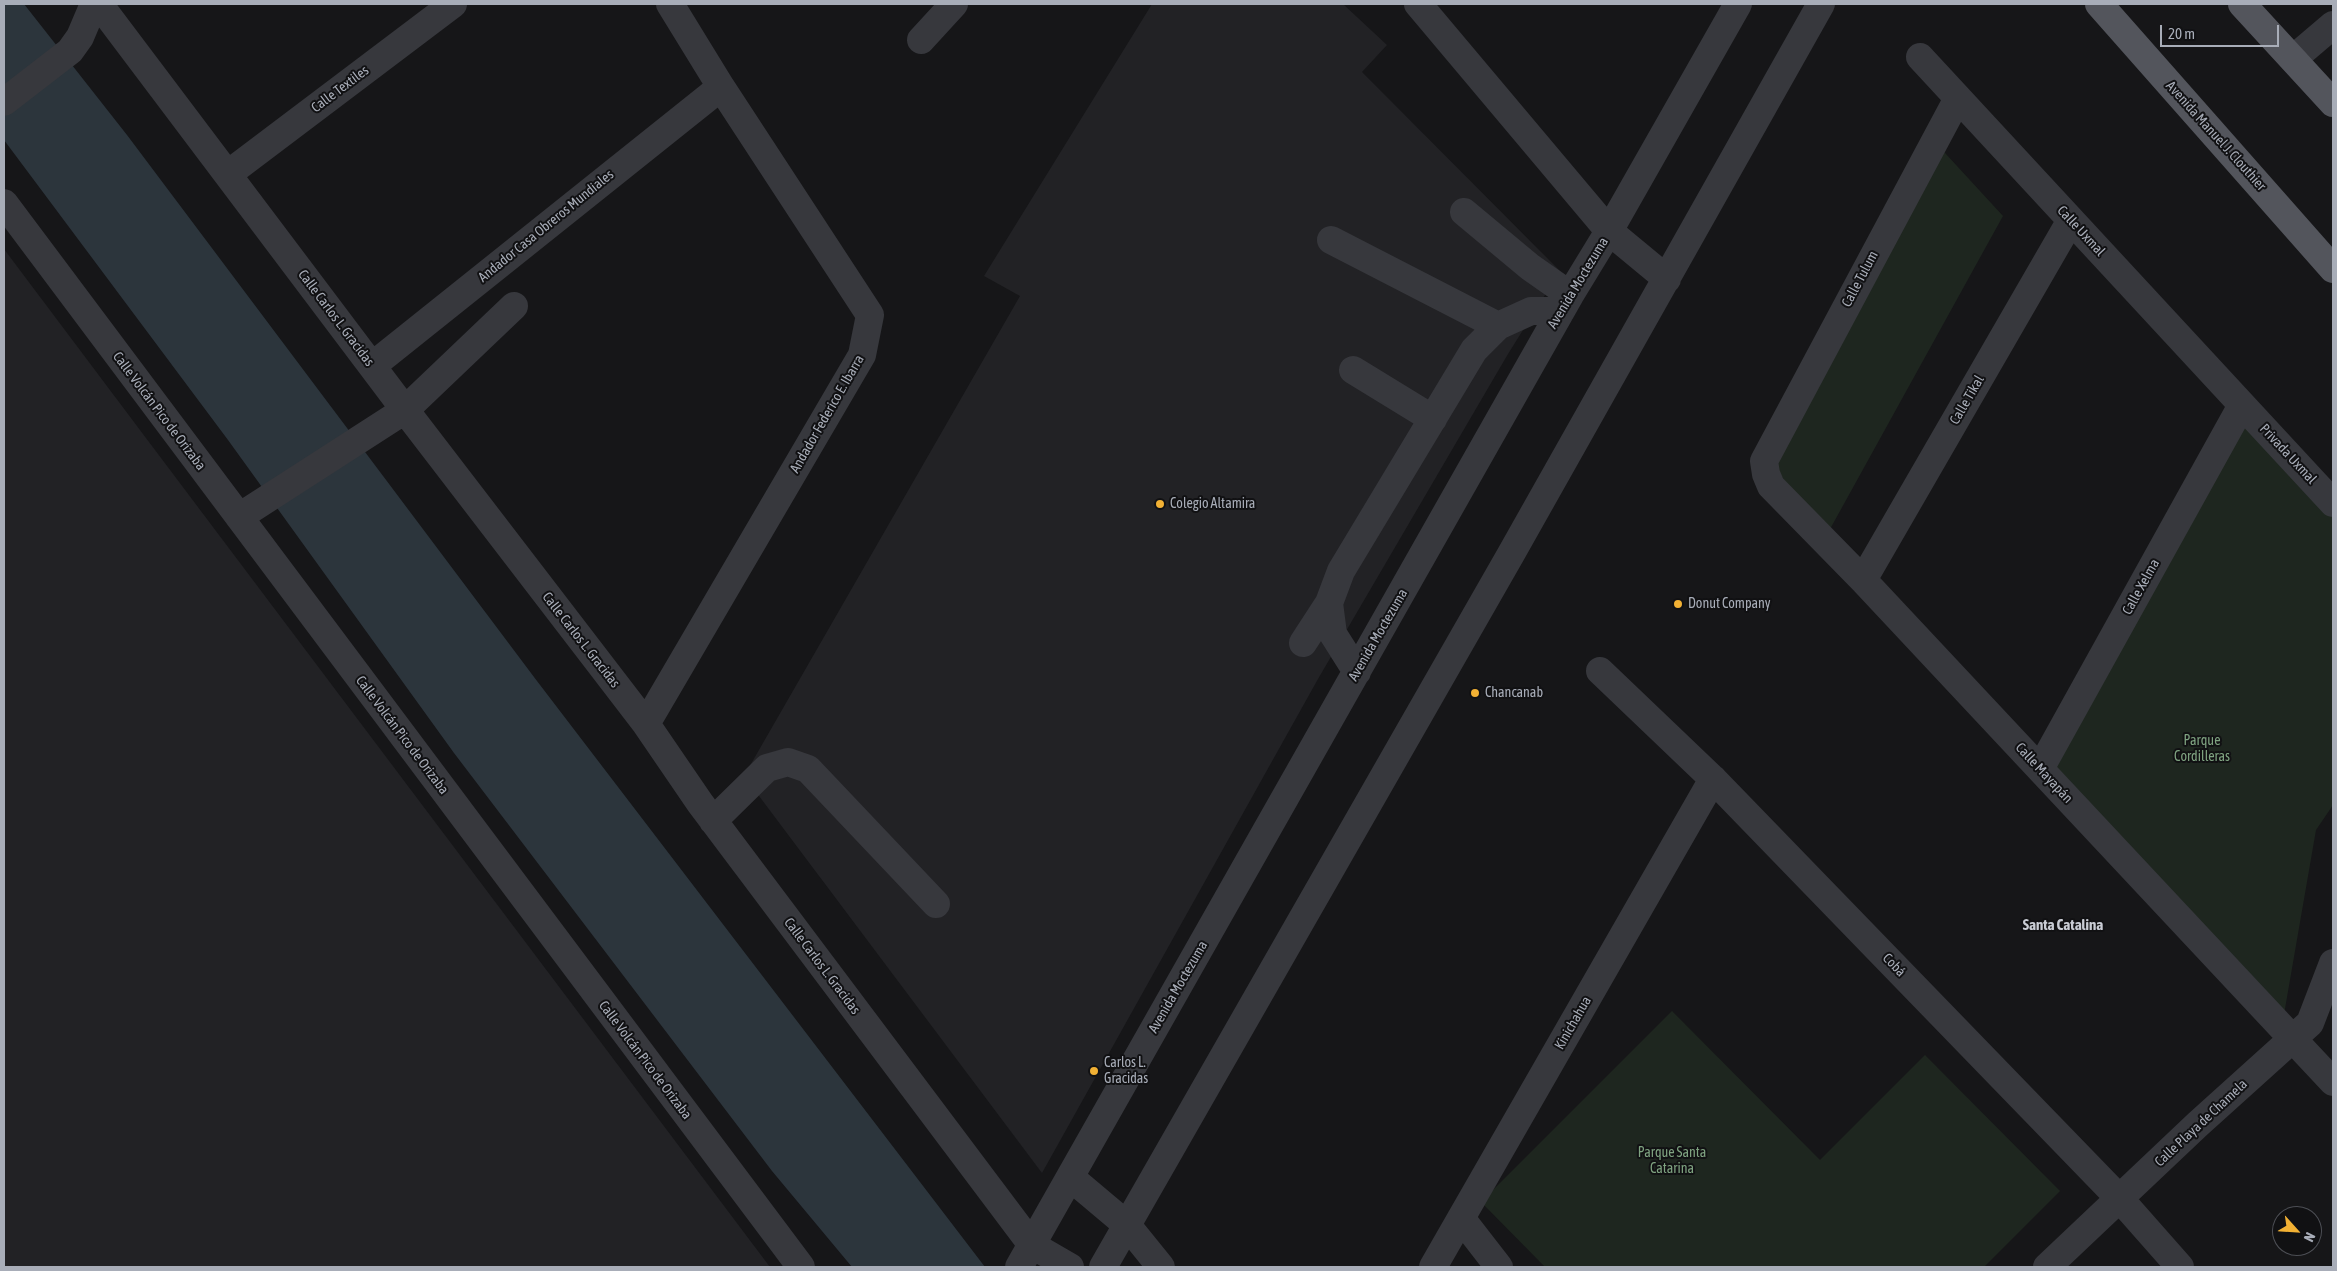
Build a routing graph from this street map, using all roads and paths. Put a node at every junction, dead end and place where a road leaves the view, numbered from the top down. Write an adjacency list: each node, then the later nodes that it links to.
1 (94, 4): 17 (street)
2 (100, 4): 19 (street, Calle Carlos L. Gracidas)
3 (452, 4): 19 (street, Calle Textiles)
4 (670, 4): 15 (street, Andador Federico E. Ibarra)
5 (954, 4): 12 (street)
6 (1418, 4): 23 (street)
7 (1738, 4): 23 (street, Avenida Moctezuma)
8 (1821, 4): 26 (street)
9 (2099, 4): 25 (main road, Avenida Manuel J. Clouthier)
10 (2242, 4): 14 (main road)
11 (2333, 25): 14 (street)
12 (921, 40)
13 (1920, 57): 16 (street, Calle Uxmal)
14 (2293, 59): 18 (main road)
15 (721, 86): 30 (street, Andador Casa Obreros Mundiales); 43 (street, Andador Federico E. Ibarra)
16 (1958, 98): 22 (street, Calle Uxmal); 35 (street, Calle Tulum)
17 (4, 102)
18 (2333, 103)
19 (228, 174): 30 (street, Calle Carlos L. Gracidas)
20 (4, 204): 37 (street, Calle Volcán Pico de Orizaba)
21 (1464, 212): 27 (street)
22 (2071, 220): 32 (street, Calle Uxmal); 38 (street, Calle Tikal)
23 (1609, 231): 26 (street); 27 (street, Avenida Moctezuma)
24 (1331, 240): 29 (street)
25 (2333, 269)
26 (1667, 279): 54 (street)
27 (1566, 303): 29 (street); 42 (street, Avenida Moctezuma)
28 (514, 306): 33 (street)
29 (1498, 326): 34 (street)
30 (372, 366): 33 (street, Calle Carlos L. Gracidas)
31 (1353, 370): 34 (street)
32 (2242, 405): 36 (street, Privada Uxmal); 44 (street, Calle Xelma)
33 (405, 410): 37 (street); 43 (street, Calle Carlos L. Gracidas)
34 (1433, 419): 39 (street)
35 (1764, 460): 38 (street, Calle Mayapán)
36 (2333, 503)
37 (239, 517): 56 (street, Calle Volcán Pico de Orizaba)
38 (1863, 580): 44 (street, Calle Mayapán)
39 (1329, 603): 40 (street); 42 (street)
40 (1303, 643)
41 (1600, 670): 45 (street, Cobá)
42 (1357, 672): 51 (street, Avenida Moctezuma)
43 (646, 724): 46 (street, Calle Carlos L. Gracidas)
44 (2040, 769): 49 (street, Calle Mayapán)
45 (1714, 779): 52 (street, Cobá); 53 (street, Kinichahua)
46 (713, 821): 47 (street); 55 (street, Calle Carlos L. Gracidas)
47 (936, 904)
48 (2333, 963): 49 (street, Calle Playa de Chamela)
49 (2293, 1039): 50 (street, Calle Mayapán); 52 (street, Calle Playa de Chamela)
50 (2333, 1082)
51 (1070, 1177): 54 (street); 55 (street, Avenida Moctezuma)
52 (2120, 1199): 62 (street, Calle Playa de Chamela); 63 (street, Cobá)
53 (1461, 1218): 60 (street, Kinichahua); 61 (street)
54 (1128, 1225): 58 (street); 59 (street)
55 (1026, 1256): 57 (street, Calle Carlos L. Gracidas)
56 (801, 1267)
57 (1070, 1267)
58 (1103, 1267)
59 (1161, 1267)
60 (1433, 1267)
61 (1499, 1267)
62 (2046, 1267)
63 (2180, 1267)

